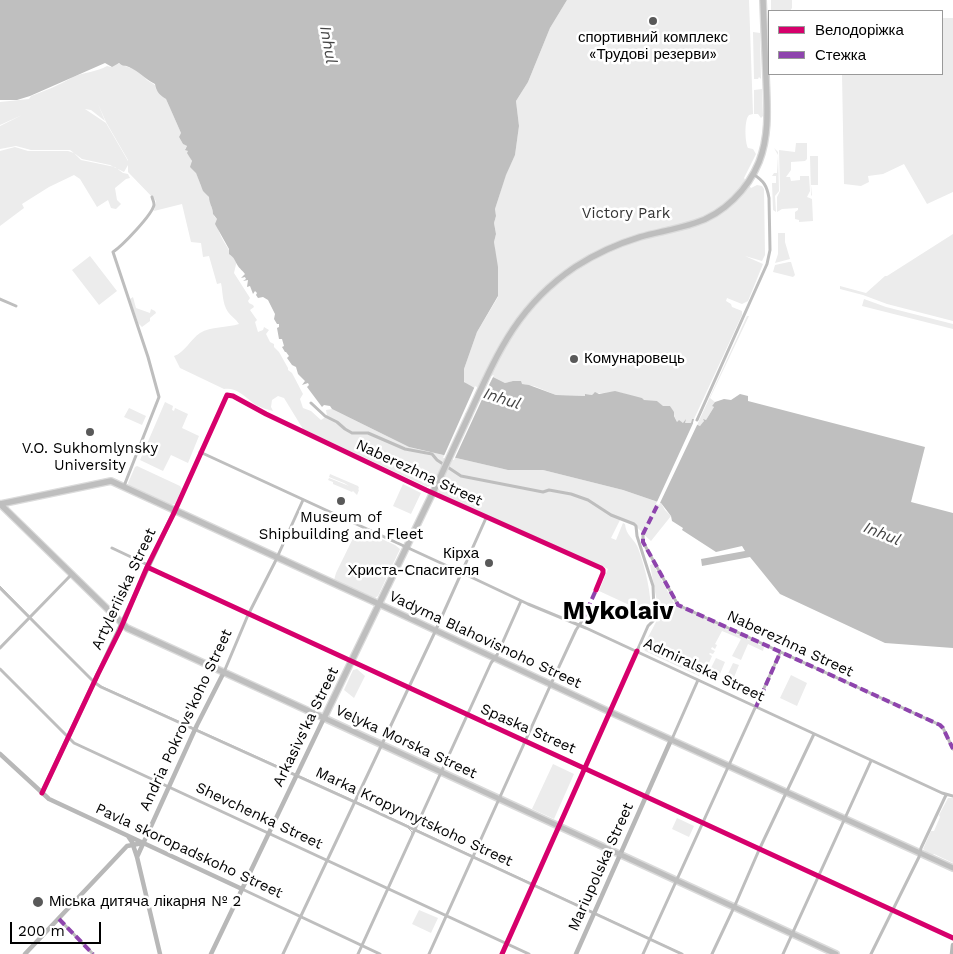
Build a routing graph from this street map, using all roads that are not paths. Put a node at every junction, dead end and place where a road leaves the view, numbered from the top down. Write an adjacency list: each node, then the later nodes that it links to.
1 (763, 0): 2 (highway, Arkasivs'ka Street)
2 (753, 174): 8 (street); 11 (highway, Arkasivs'ka Street, bridge)
3 (152, 197): 10 (street)
4 (0, 299): 5 (street)
5 (16, 306)
6 (227, 395): 9 (street, Artyleriiska Street); 11 (street, Naberezhna Street)
7 (311, 403): 16 (street)
8 (697, 420)
9 (200, 452): 12 (street, Admiralska Street); 14 (street, Artyleriiska Street)
10 (124, 486): 13 (highway, Vadyma Blahovisnoho Street); 14 (highway, Vadyma Blahovisnoho Street)
11 (432, 493): 15 (street, Naberezhna Street); 17 (highway, Arkasivs'ka Street)
12 (303, 500): 17 (street, Admiralska Street); 19 (street, Andria Pokrovs'koho Street)
13 (0, 504): 22 (highway, Velyka Morska Street)
14 (175, 510): 19 (highway, Vadyma Blahovisnoho Street); 20 (street, Artyleriiska Street)
15 (486, 518): 21 (street); 24 (street, Naberezhna Street)
16 (641, 544): 34 (street); 35 (street, Naberezhna Street)
17 (406, 546): 21 (street, Admiralska Street); 26 (highway, Arkasivs'ka Street)
18 (112, 548): 20 (street, Spaska Street)
19 (277, 557): 26 (highway, Vadyma Blahovisnoho Street); 27 (street, Andria Pokrovs'koho Street)
20 (148, 566): 27 (street, Spaska Street); 30 (street, Artyleriiska Street)
21 (462, 573): 25 (street, Admiralska Street); 32 (street)
22 (72, 574): 28 (street); 30 (highway, Velyka Morska Street)
23 (0, 588): 28 (street, Marka Kropyvnytskoho Street)
24 (596, 590)
25 (521, 601): 31 (street, Admiralska Street); 36 (street)
26 (379, 604): 32 (main road, Vadyma Blahovisnoho Street); 37 (highway, Arkasivs'ka Street)
27 (248, 615): 37 (street, Spaska Street); 39 (street, Andria Pokrovs'koho Street)
28 (30, 617): 33 (street); 41 (street, Marka Kropyvnytskoho Street)
29 (582, 621): 31 (street)
30 (123, 624): 39 (highway, Velyka Morska Street); 41 (street, Artyleriiska Street)
31 (579, 626): 34 (street, Admiralska Street); 42 (street)
32 (436, 630): 36 (main road, Vadyma Blahovisnoho Street); 43 (street)
33 (0, 648)
34 (637, 651): 40 (street, Admiralska Street)
35 (780, 652): 44 (street); 53 (street, Naberezhna Street)
36 (495, 658): 42 (main road, Vadyma Blahovisnoho Street); 45 (street)
37 (351, 661): 43 (street, Spaska Street); 46 (highway, Arkasivs'ka Street)
38 (0, 669): 49 (street, Shevchenka Street)
39 (224, 672): 46 (highway, Velyka Morska Street); 47 (street, Andria Pokrovs'koho Street)
40 (698, 680): 44 (street, Admiralska Street); 50 (street, Mariupolska Street)
41 (94, 682): 47 (street, Marka Kropyvnytskoho Street); 49 (street, Artyleriiska Street)
42 (551, 684): 50 (main road, Vadyma Blahovisnoho Street); 51 (street)
43 (409, 687): 45 (street, Spaska Street); 52 (street)
44 (756, 707): 48 (street, Admiralska Street); 56 (street)
45 (466, 715): 51 (street, Spaska Street); 57 (street)
46 (324, 718): 52 (main road, Velyka Morska Street); 58 (street, Arkasivs'ka Street)
47 (195, 730): 58 (street, Marka Kropyvnytskoho Street); 59 (street, Andria Pokrovs'koho Street)
48 (814, 734): 55 (street, Admiralska Street); 60 (street)
49 (68, 738): 59 (street, Shevchenka Street); 61 (street, Artyleriiska Street)
50 (672, 740): 56 (main road, Vadyma Blahovisnoho Street); 64 (street, Mariupolska Street)
51 (525, 742): 64 (street, Spaska Street); 65 (street)
52 (382, 745): 57 (main road, Velyka Morska Street); 66 (street)
53 (953, 749)
54 (0, 754): 61 (street, Pavla skoropadskoho Street)
55 (871, 761): 62 (street, Admiralska Street); 67 (street)
56 (728, 766): 60 (main road, Vadyma Blahovisnoho Street); 68 (street)
57 (441, 772): 65 (main road, Velyka Morska Street); 69 (street)
58 (296, 776): 66 (street, Marka Kropyvnytskoho Street); 70 (street, Arkasivs'ka Street)
59 (169, 787): 70 (street, Shevchenka Street); 72 (street, Andria Pokrovs'koho Street)
60 (786, 792): 67 (main road, Vadyma Blahovisnoho Street); 75 (street)
61 (42, 793): 71 (street, Pavla skoropadskoho Street)
62 (946, 795): 63 (street, Admiralska Street); 76 (street)
63 (953, 796)
64 (645, 798): 68 (street, Spaska Street); 77 (street, Mariupolska Street)
65 (500, 800): 77 (main road, Velyka Morska Street); 79 (street)
66 (354, 802): 69 (street, Marka Kropyvnytskoho Street); 80 (street)
67 (844, 820): 76 (main road, Vadyma Blahovisnoho Street); 82 (street)
68 (702, 824): 75 (street, Spaska Street); 83 (street)
69 (414, 831): 79 (street, Marka Kropyvnytskoho Street); 84 (street)
70 (269, 832): 80 (street, Shevchenka Street); 85 (street, Arkasivs'ka Street)
71 (127, 835): 72 (street, Pavla skoropadskoho Street); 73 (street); 74 (street)
72 (144, 843): 73 (street); 78 (street, Andria Pokrovs'koho Street); 85 (street, Pavla skoropadskoho Street)
73 (133, 844): 74 (street); 78 (street)
74 (127, 846): 91 (street)
75 (759, 850): 82 (street, Spaska Street); 86 (street)
76 (920, 853): 81 (main road, Vadyma Blahovisnoho Street); 87 (street)
77 (621, 855): 83 (main road, Velyka Morska Street); 88 (street, Mariupolska Street)
78 (137, 857): 99 (street)
79 (473, 858): 88 (street, Marka Kropyvnytskoho Street); 89 (street)
80 (327, 860): 84 (street, Shevchenka Street); 90 (street)
81 (953, 868)
82 (817, 876): 87 (street, Spaska Street); 92 (street)
83 (677, 881): 86 (main road, Velyka Morska Street); 94 (street)
84 (388, 888): 89 (street, Shevchenka Street); 96 (street)
85 (242, 889): 90 (street, Pavla skoropadskoho Street); 100 (street, Arkasivs'ka Street)
86 (734, 908): 92 (main road, Velyka Morska Street); 109 (street)
87 (892, 910): 93 (street, Spaska Street); 112 (street)
88 (595, 914): 94 (street, Marka Kropyvnytskoho Street); 106 (street, Mariupolska Street)
89 (445, 915): 104 (street); 105 (street, Shevchenka Street)
90 (301, 917): 96 (street, Pavla skoropadskoho Street); 101 (street)
91 (59, 919): 97 (street); 98 (street)
92 (792, 934): 110 (street); 111 (main road, Velyka Morska Street)
93 (953, 938)
94 (649, 939): 107 (street); 108 (street, Marka Kropyvnytskoho Street)
95 (953, 945): 113 (street)
96 (362, 946): 102 (street); 103 (street, Pavla skoropadskoho Street)
97 (25, 954)
98 (94, 954)
99 (160, 954)
100 (211, 954)
101 (283, 954)
102 (358, 954)
103 (380, 954)
104 (429, 954)
105 (529, 954)
106 (576, 954)
107 (643, 954)
108 (682, 954)
109 (712, 954)
110 (783, 954)
111 (836, 954)
112 (871, 954)
113 (952, 954)

